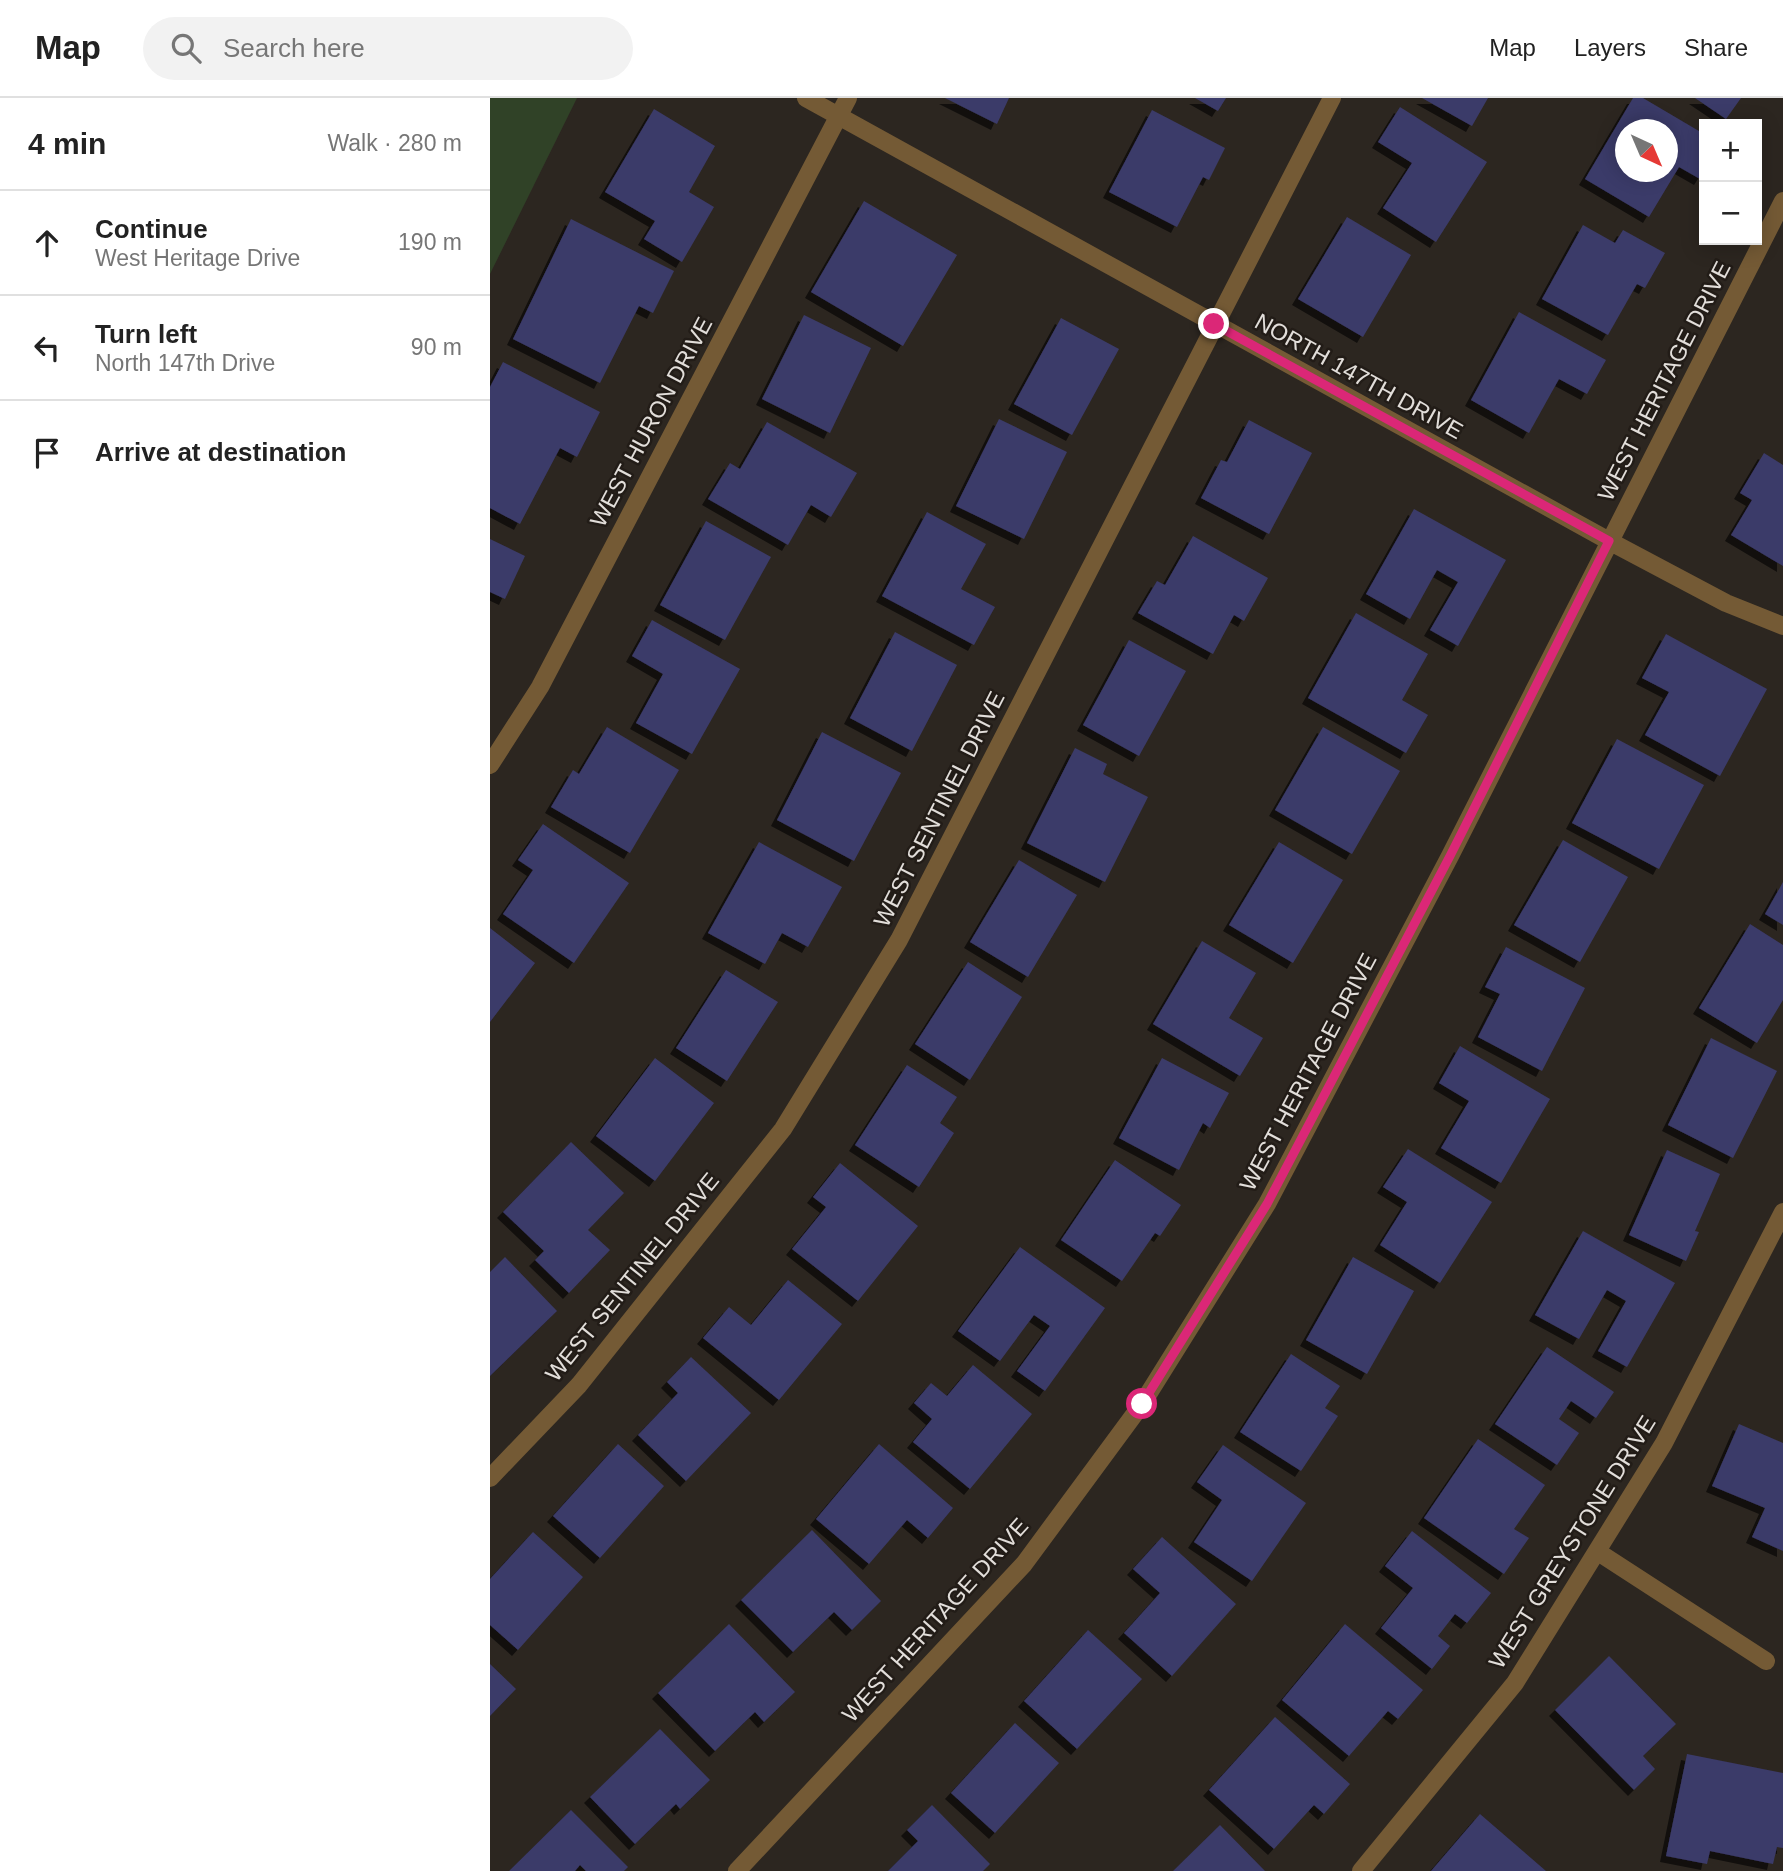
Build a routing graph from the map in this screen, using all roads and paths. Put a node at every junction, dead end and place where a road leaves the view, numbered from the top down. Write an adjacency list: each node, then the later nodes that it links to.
1 (807, 98): 4 (street, NORTH 147TH DRIVE)
2 (848, 98): 4 (street, WEST HURON DRIVE)
3 (1332, 98): 6 (street, WEST SENTINEL DRIVE)
4 (839, 115): 6 (street, NORTH 147TH DRIVE); 9 (street, WEST HURON DRIVE)
5 (1783, 201): 7 (street, WEST HERITAGE DRIVE)
6 (1214, 324): 7 (street, NORTH 147TH DRIVE); 11 (street, WEST SENTINEL DRIVE)
7 (1609, 541): 8 (street, NORTH 147TH DRIVE); 14 (street, WEST HERITAGE DRIVE)
8 (1783, 626)
9 (490, 765)
10 (1783, 1212): 12 (street, WEST GREYSTONE DRIVE)
11 (490, 1478)
12 (1598, 1552): 13 (street); 15 (street, WEST GREYSTONE DRIVE)
13 (1766, 1661)
14 (737, 1871)
15 (1362, 1871)

